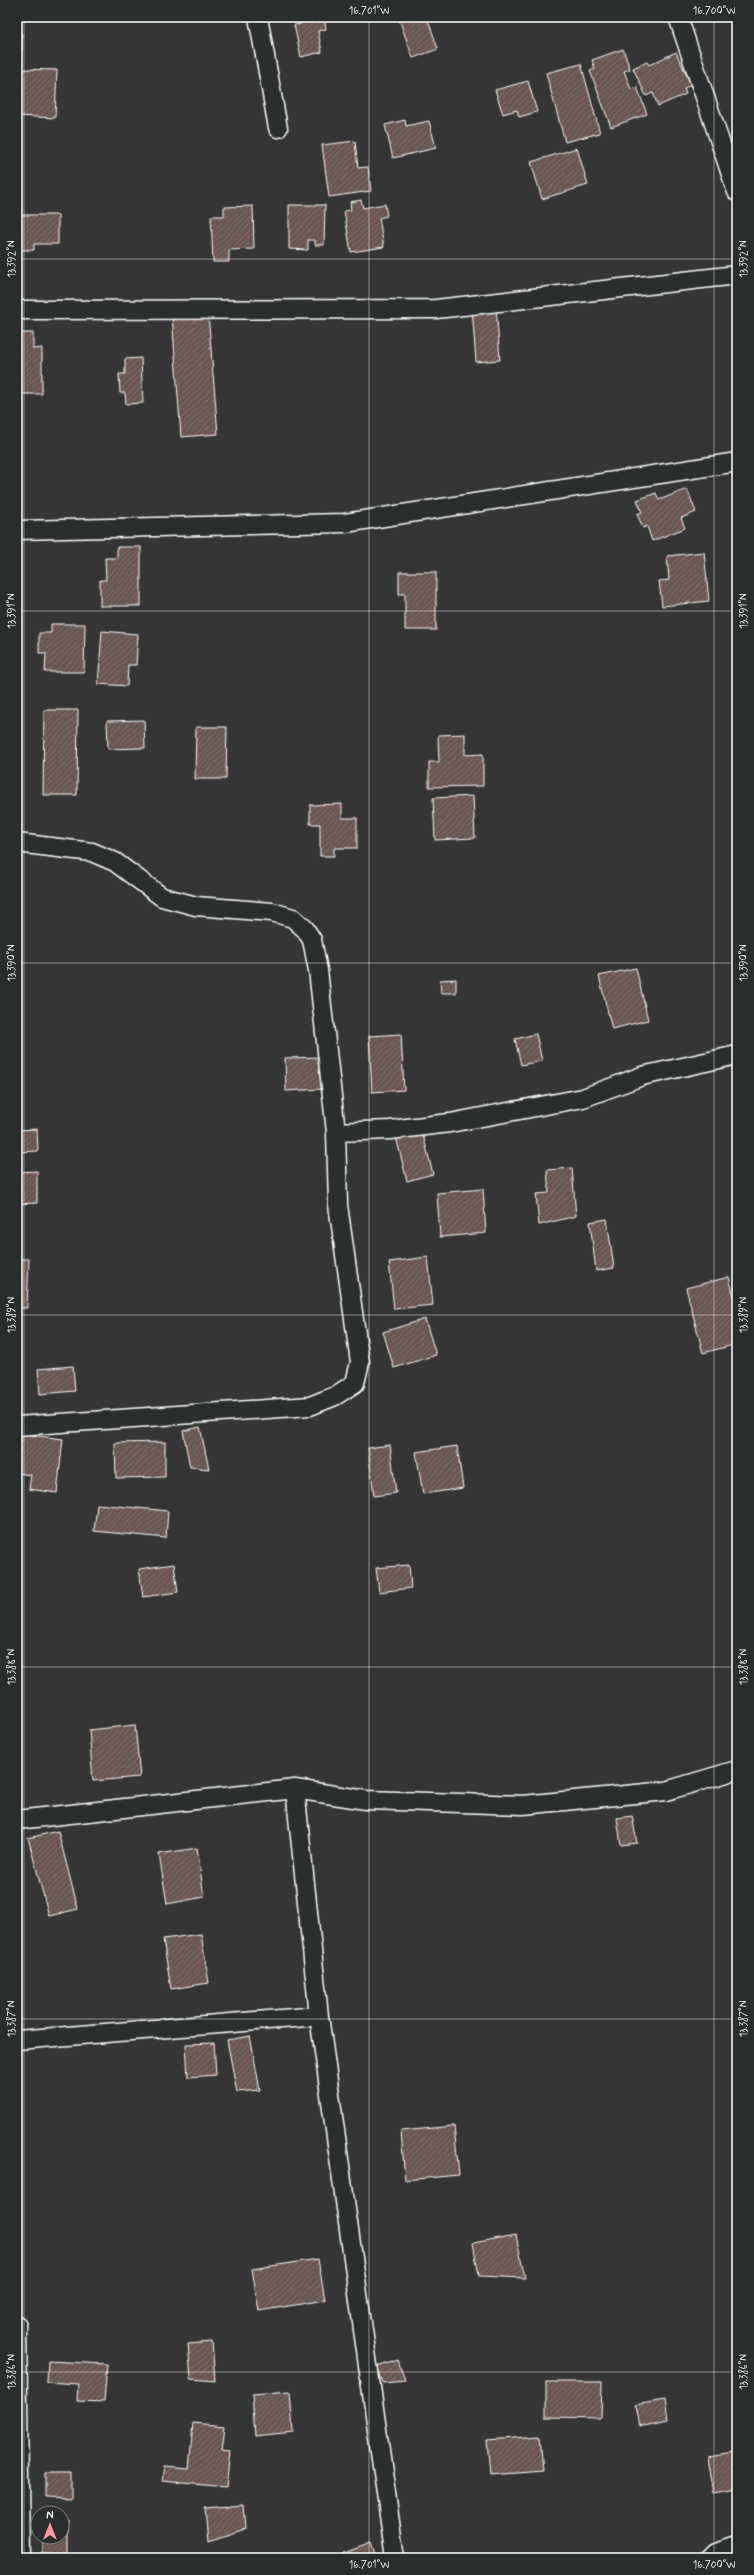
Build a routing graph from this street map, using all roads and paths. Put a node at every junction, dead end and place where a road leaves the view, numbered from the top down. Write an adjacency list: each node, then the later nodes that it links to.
1 (258, 17): 3 (street)
2 (678, 17): 4 (street)
3 (278, 128)
4 (737, 192)
5 (737, 275): 6 (street)
6 (17, 310)
7 (737, 462): 8 (street)
8 (17, 530)
9 (17, 843): 11 (street)
10 (737, 1055): 11 (street)
11 (336, 1132): 12 (street)
12 (17, 1426)
13 (737, 1770): 14 (street)
14 (295, 1789): 15 (street); 16 (street)
15 (17, 1820)
16 (319, 2016): 17 (street); 21 (street)
17 (17, 2040)
18 (17, 2325): 20 (street)
19 (737, 2544): 22 (street)
20 (20, 2558)
21 (395, 2558)
22 (708, 2558)

